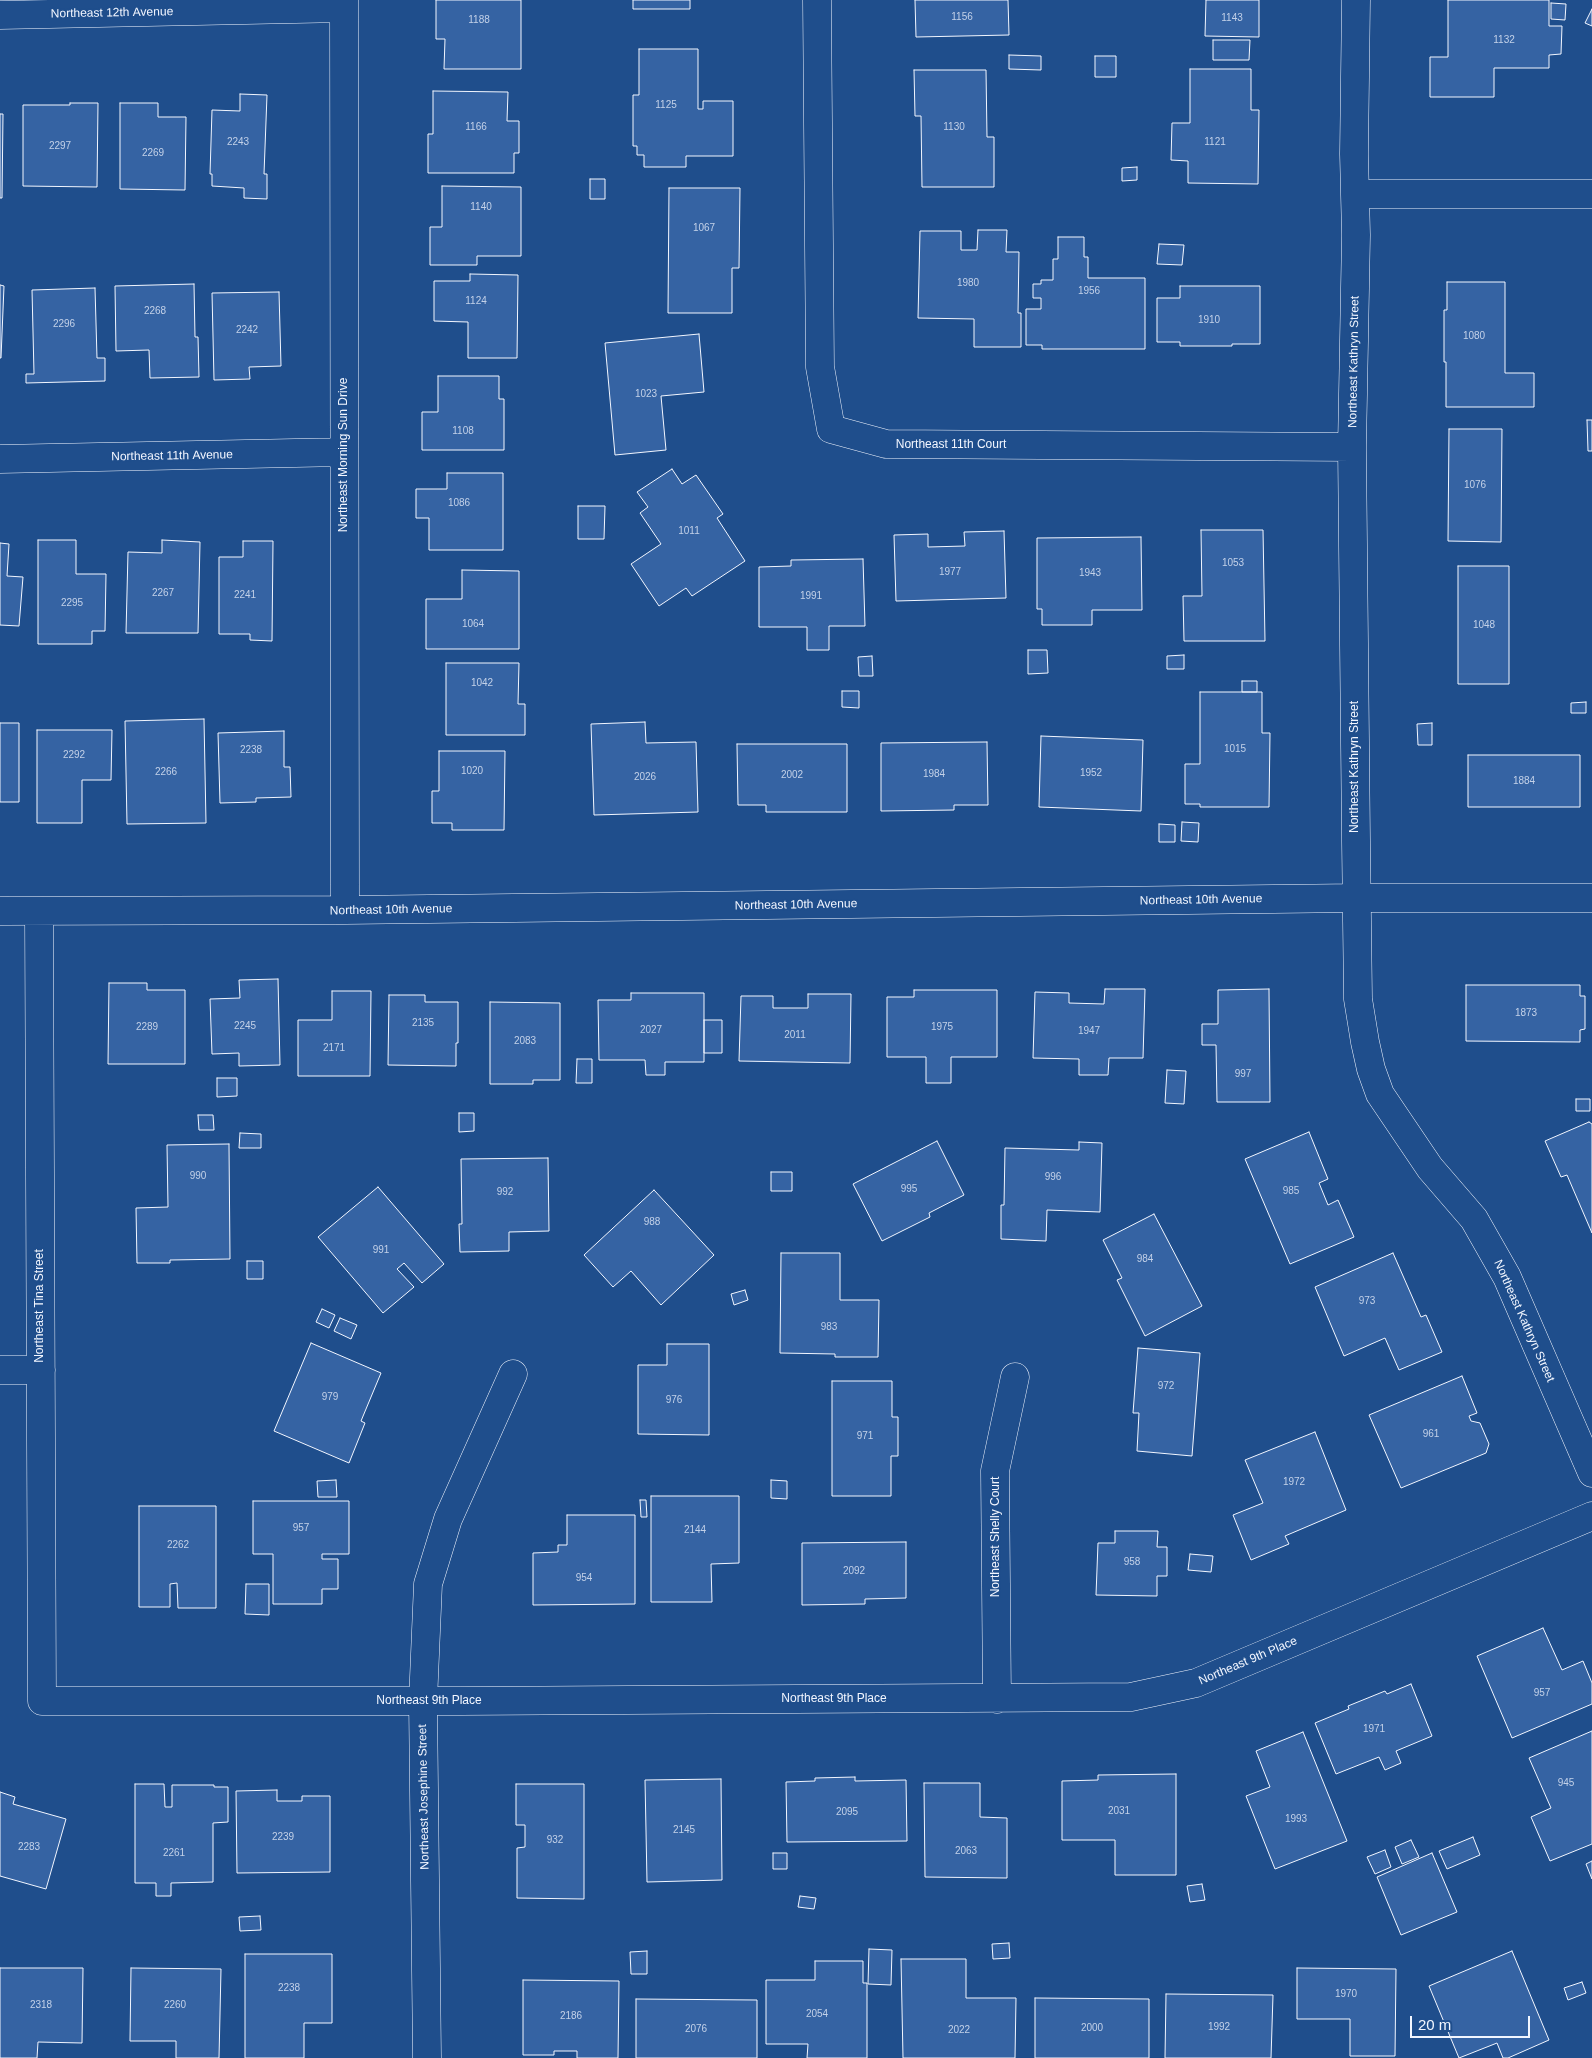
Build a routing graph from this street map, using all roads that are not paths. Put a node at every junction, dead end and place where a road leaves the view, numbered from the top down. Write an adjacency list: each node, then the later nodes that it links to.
1 (818, 0): 7 (street, Northeast 11th Court)
2 (1356, 0): 5 (street, Northeast Kathryn Street)
3 (344, 4): 4 (street, Northeast 12th Avenue); 8 (street, Northeast Morning Sun Drive)
4 (0, 15)
5 (1355, 194): 6 (street); 7 (street, Northeast Kathryn Street)
6 (1592, 194)
7 (1352, 447): 10 (street, Northeast Kathryn Street)
8 (344, 452): 9 (street, Northeast 11th Avenue); 12 (street, Northeast Morning Sun Drive)
9 (0, 459)
10 (1357, 898): 11 (street, Northeast 10th Avenue); 12 (street, Northeast 10th Avenue); 19 (street, Northeast Kathryn Street)
11 (1592, 898)
12 (345, 910): 14 (street, Northeast 10th Avenue)
13 (0, 911): 14 (street, Northeast 10th Avenue)
14 (39, 911): 16 (street, Northeast Tina Street)
15 (0, 1370): 16 (street)
16 (41, 1370): 22 (street, Northeast Tina Street)
17 (513, 1374): 23 (street, Northeast Josephine Street)
18 (1015, 1377): 21 (street, Northeast Shelly Court)
19 (1592, 1474)
20 (1592, 1516): 21 (street, Northeast 9th Place)
21 (997, 1698): 23 (street, Northeast 9th Place)
22 (42, 1701): 23 (street, Northeast 9th Place)
23 (423, 1701): 24 (street, Northeast Josephine Street)
24 (427, 2058)

